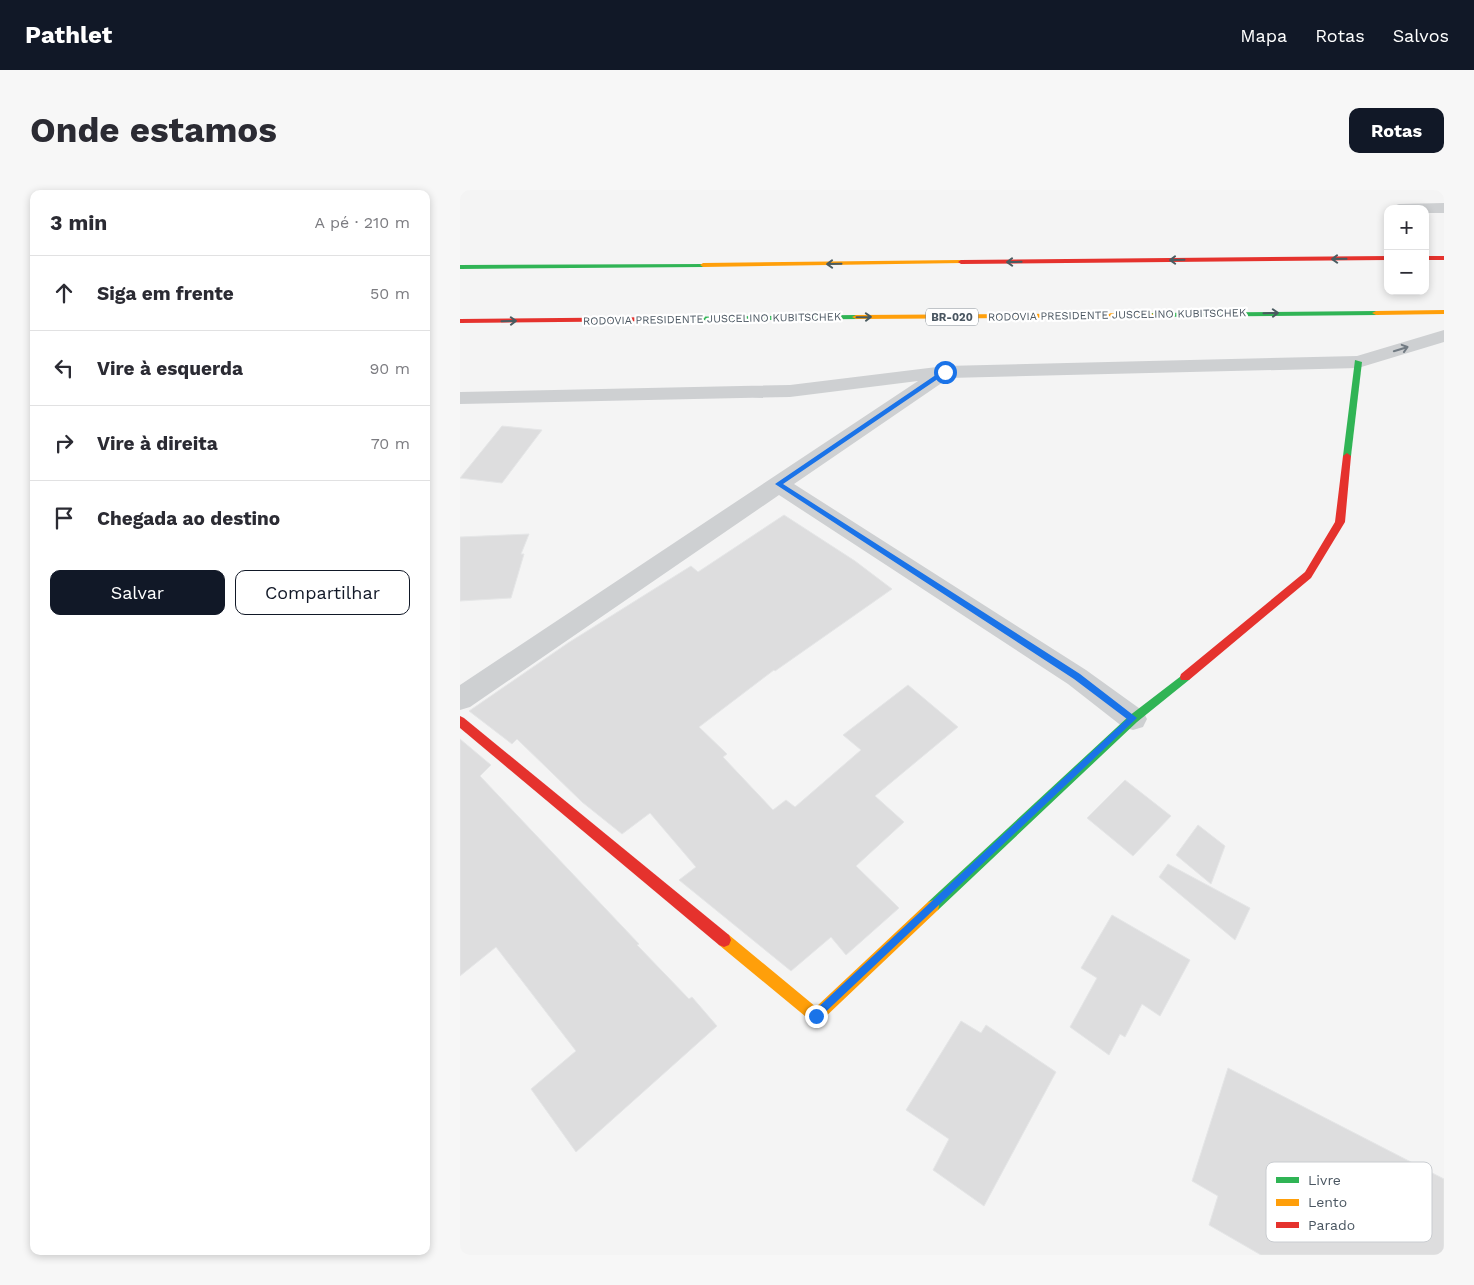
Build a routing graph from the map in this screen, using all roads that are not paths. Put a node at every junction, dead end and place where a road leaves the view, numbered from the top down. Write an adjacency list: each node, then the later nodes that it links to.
1 (1429, 208): 2 (street)
2 (1444, 208)
3 (1384, 258): 6 (main road, one-way to 6)
4 (1429, 258): 5 (main road)
5 (1444, 258)
6 (460, 267)
7 (1444, 312): 8 (main road, RODOVIA PRESIDENTE JUSCELINO KUBITSCHEK / BR-020, one-way to 7)
8 (460, 321)
9 (1444, 336): 10 (street, one-way to 9)
10 (1358, 362): 11 (street); 15 (main road)
11 (945, 372): 12 (street); 13 (street)
12 (460, 398)
13 (778, 484): 14 (street); 15 (street)
14 (460, 699)
15 (1133, 718): 16 (main road)
16 (460, 721)

